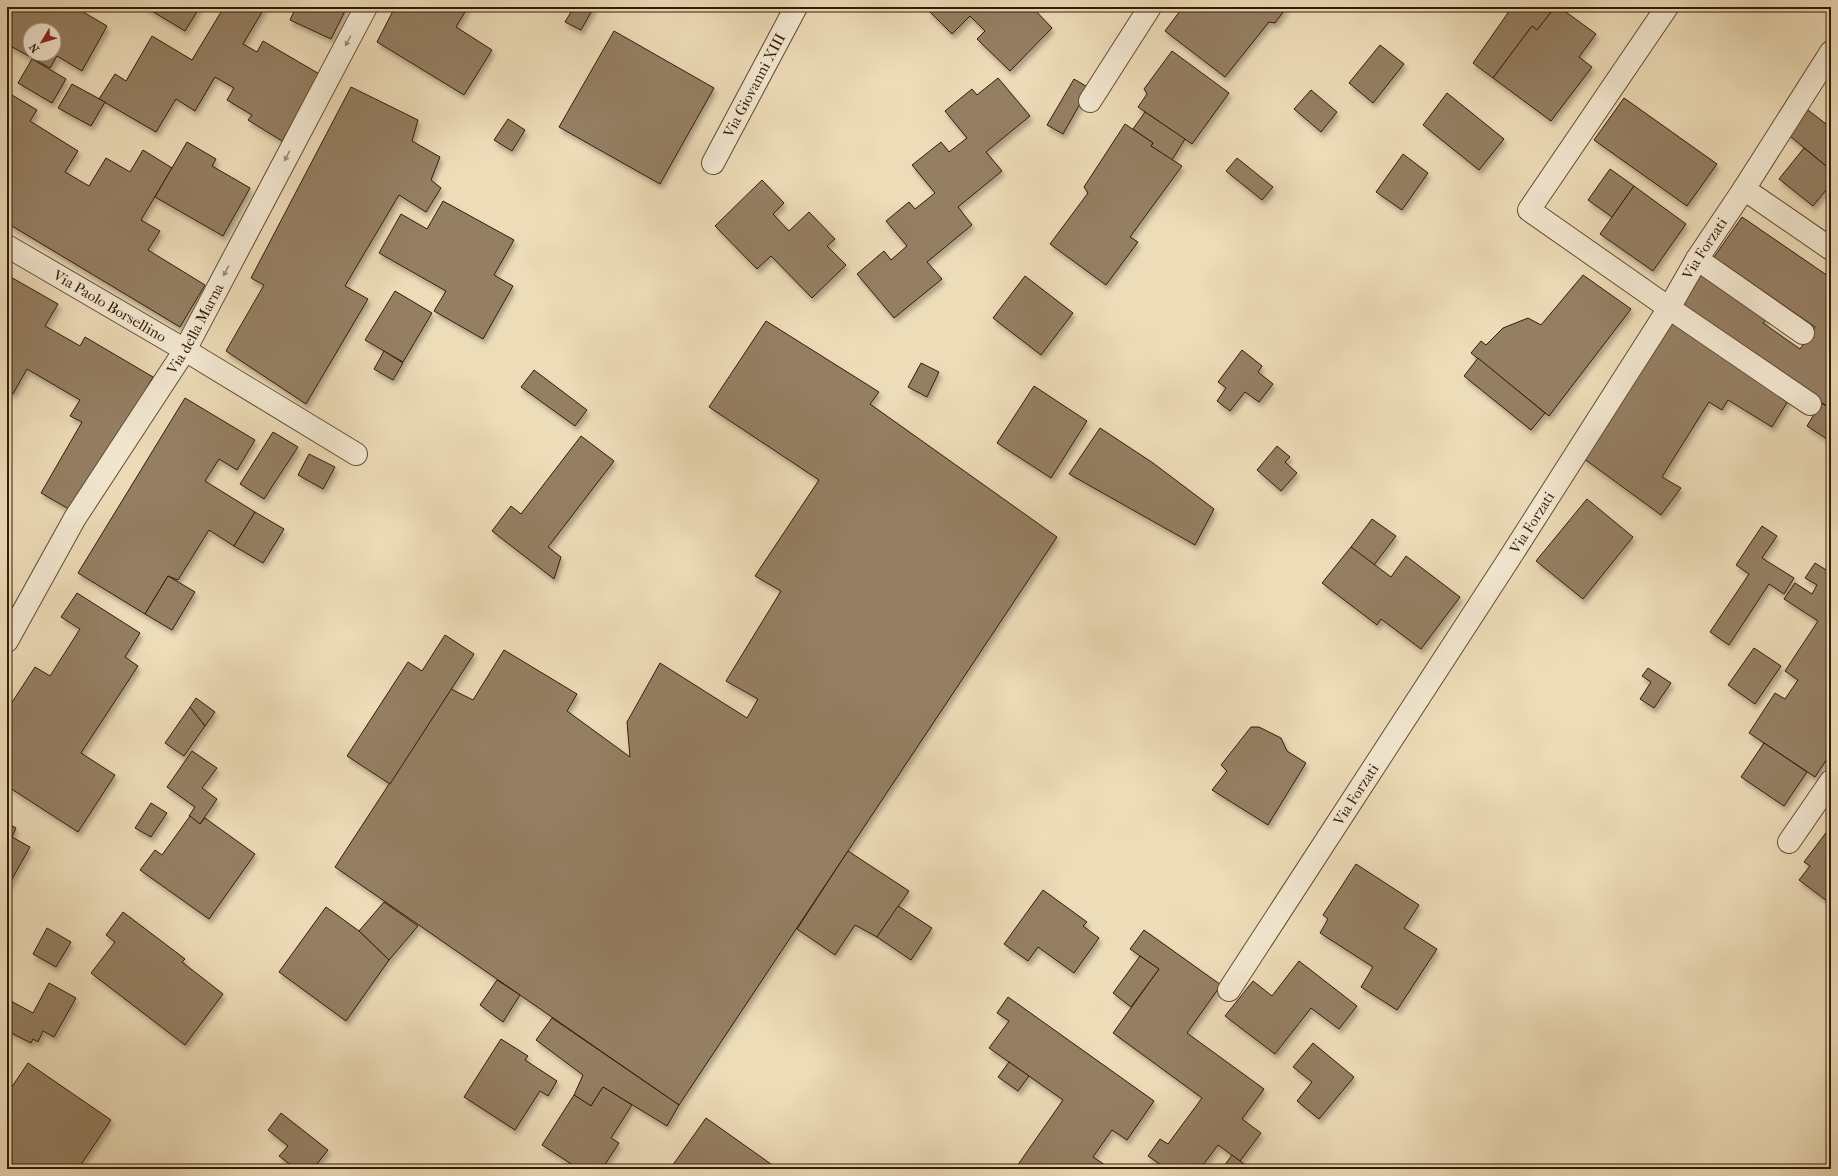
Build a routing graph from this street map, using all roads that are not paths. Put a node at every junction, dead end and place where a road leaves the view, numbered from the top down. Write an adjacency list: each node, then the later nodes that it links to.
1 (366, 7): 14 (street, Via della Marna, one-way to 14)
2 (796, 7): 7 (street, Via Giovanni XIII)
3 (1150, 7): 6 (street)
4 (1667, 7): 12 (street)
5 (1831, 52): 8 (street, Via Forzati)
6 (1090, 101)
7 (713, 163)
8 (1744, 189): 10 (street); 11 (street, Via Forzati)
9 (7, 246): 14 (street, Via Paolo Borsellino)
10 (1831, 250)
11 (1697, 259): 12 (street, Via Forzati); 13 (street)
12 (1668, 308): 15 (street); 20 (street, Via Forzati)
13 (1803, 333)
14 (185, 350): 16 (street, Via Paolo Borsellino); 17 (street, Via della Marna)
15 (1810, 404)
16 (356, 454)
17 (7, 641)
18 (1831, 781): 19 (street)
19 (1789, 842)
20 (1229, 990)

